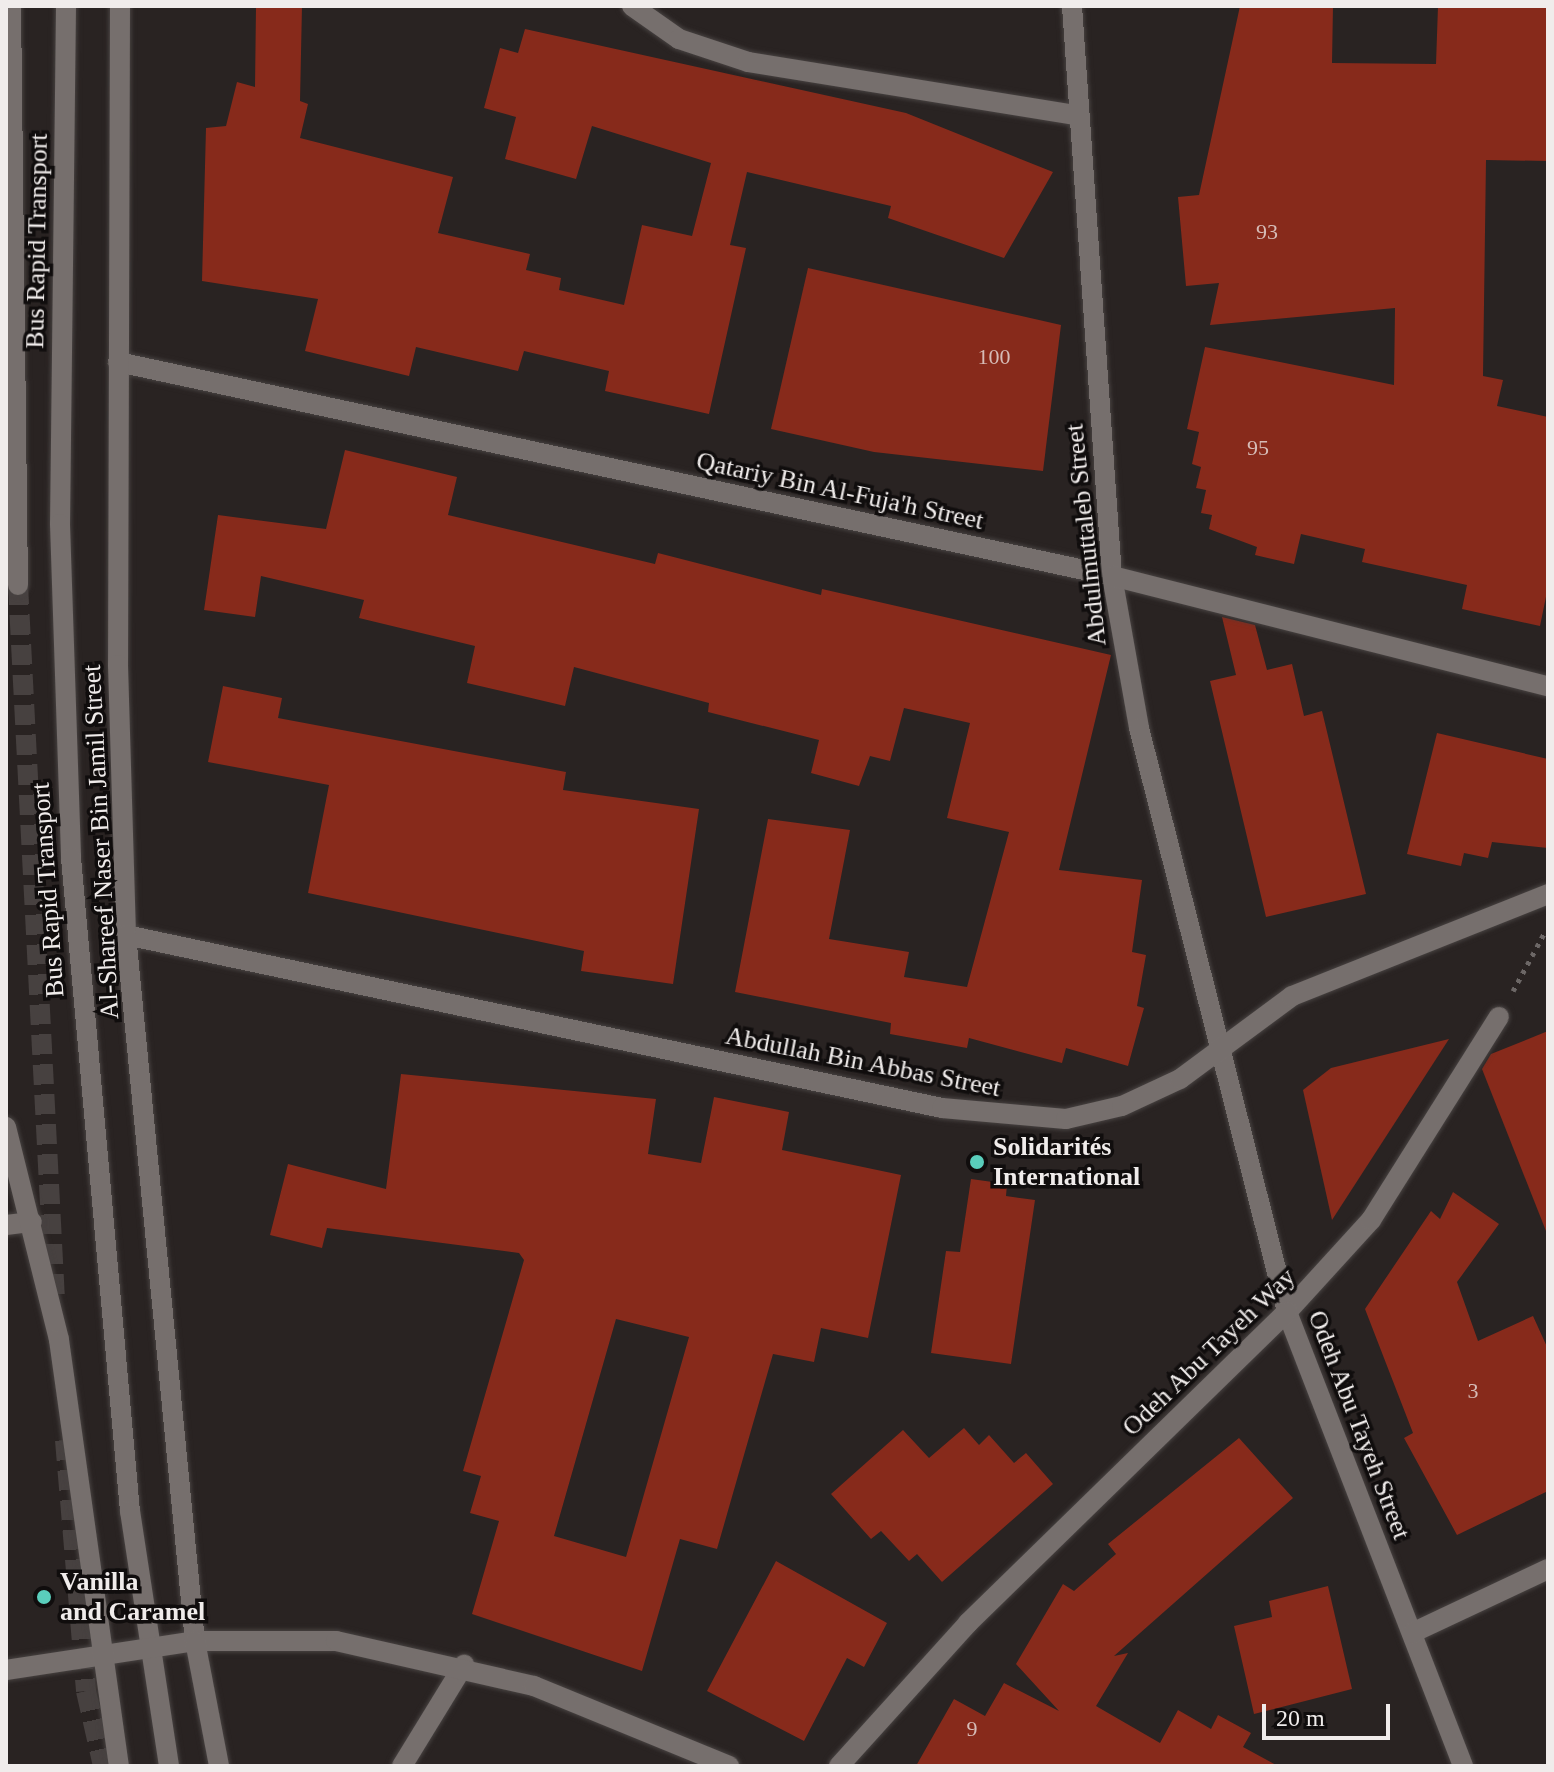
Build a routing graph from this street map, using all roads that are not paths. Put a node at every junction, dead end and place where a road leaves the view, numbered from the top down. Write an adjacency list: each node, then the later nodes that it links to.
1 (11, 6): 9 (street)
2 (66, 6): 22 (street, Bus Rapid Transport)
3 (120, 6): 7 (street, Al-Shareef Naser Bin Jamil Street)
4 (632, 6): 6 (street)
5 (1072, 6): 6 (street, Abdulmuttaleb Street)
6 (1074, 115): 8 (street, Abdulmuttaleb Street)
7 (118, 362): 8 (street, Qatariy Bin Al-Fuja'h Street); 12 (street, Al-Shareef Naser Bin Jamil Street)
8 (1112, 576): 10 (street, Qatariy Bin Al-Fuja'h Street); 14 (street, Abdulmuttaleb Street)
9 (18, 585)
10 (1548, 686)
11 (1548, 894): 14 (street, Abdullah Bin Abbas Street)
12 (126, 935): 14 (street, Abdullah Bin Abbas Street); 21 (street, Al-Shareef Naser Bin Jamil Street)
13 (1499, 1017): 18 (street, Odeh Abu Tayeh Way)
14 (1220, 1047): 18 (street, Odeh Abu Tayeh Street)
15 (6, 1127): 16 (street)
16 (32, 1222): 17 (street); 23 (street)
17 (6, 1225)
18 (1287, 1312): 20 (street, Odeh Abu Tayeh Street); 31 (street, Odeh Abu Tayeh Way)
19 (1548, 1569): 20 (street)
20 (1412, 1633): 32 (street, Odeh Abu Tayeh Street)
21 (195, 1641): 22 (street); 24 (street); 28 (street, Al-Shareef Naser Bin Jamil Street)
22 (147, 1650): 23 (street); 27 (street, Bus Rapid Transport)
23 (104, 1658): 25 (street); 26 (street)
24 (464, 1665): 29 (street); 30 (street)
25 (6, 1670)
26 (119, 1766)
27 (169, 1766)
28 (219, 1766)
29 (402, 1766)
30 (729, 1766)
31 (839, 1766)
32 (1463, 1766)

